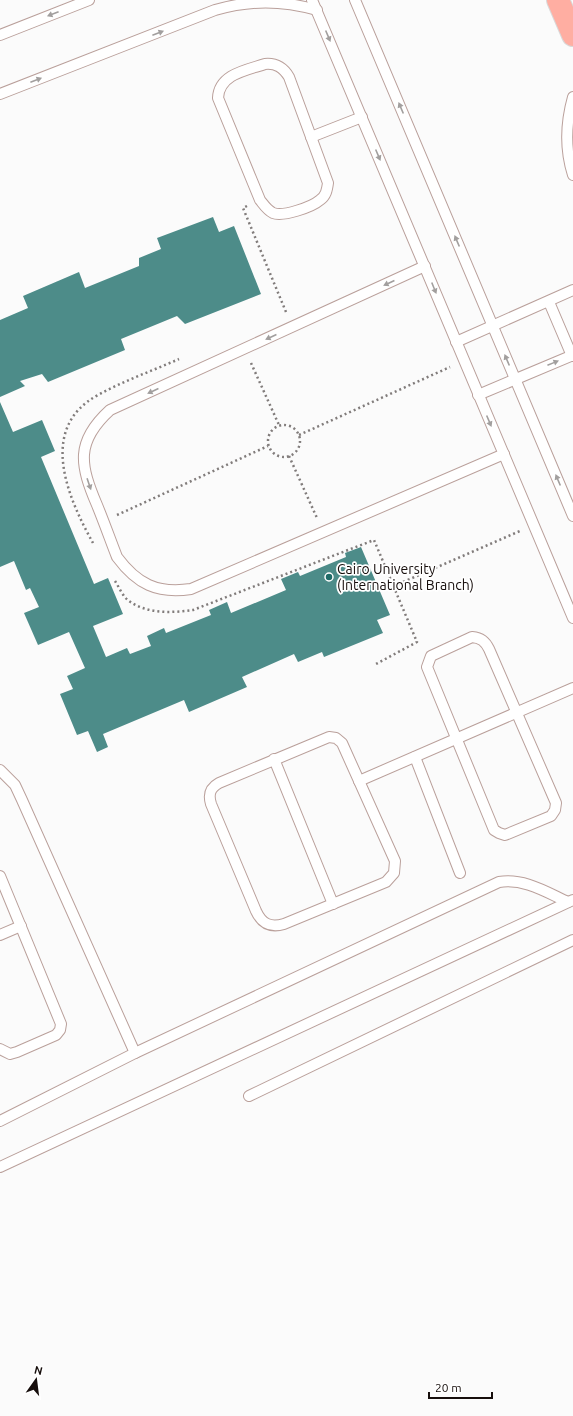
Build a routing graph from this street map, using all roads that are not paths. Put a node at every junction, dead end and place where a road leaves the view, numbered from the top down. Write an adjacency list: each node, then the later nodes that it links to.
1 (89, 0): 6 (lane, one-way to 6)
2 (312, 0): 5 (lane)
3 (356, 0): 16 (lane, one-way to 3)
4 (558, 0): 7 (main road)
5 (317, 10): 8 (lane, one-way to 5); 10 (lane, one-way to 10)
6 (0, 35)
7 (573, 35)
8 (0, 94)
9 (573, 96): 12 (lane)
10 (362, 117): 11 (lane); 13 (lane, one-way to 13)
11 (311, 136): 11 (lane)
12 (573, 175)
13 (425, 266): 17 (lane, one-way to 17); 21 (lane, one-way to 21)
14 (573, 290): 15 (lane)
15 (549, 302): 16 (lane); 18 (lane)
16 (493, 326): 17 (lane); 19 (lane, one-way to 16)
17 (456, 342): 20 (lane)
18 (572, 356): 19 (lane, one-way to 18)
19 (515, 379): 20 (lane); 22 (lane, one-way to 19)
20 (478, 395): 21 (lane, one-way to 21)
21 (504, 454): 23 (lane)
22 (573, 516)
23 (573, 618)
24 (573, 688): 25 (lane)
25 (517, 712): 26 (lane); 26 (lane); 26 (lane)
26 (456, 739): 27 (lane)
27 (415, 757): 30 (lane); 31 (lane)
28 (274, 759): 30 (lane); 34 (lane); 34 (lane)
29 (0, 770): 39 (lane)
30 (359, 781): 34 (lane)
31 (460, 873)
32 (0, 876): 35 (lane)
33 (571, 901): 39 (lane); 42 (lane)
34 (333, 904)
35 (21, 926): 36 (lane); 38 (lane)
36 (0, 935)
37 (573, 940): 40 (lane)
38 (0, 1049)
39 (135, 1053): 41 (lane)
40 (249, 1096)
41 (0, 1121)
42 (0, 1167)

